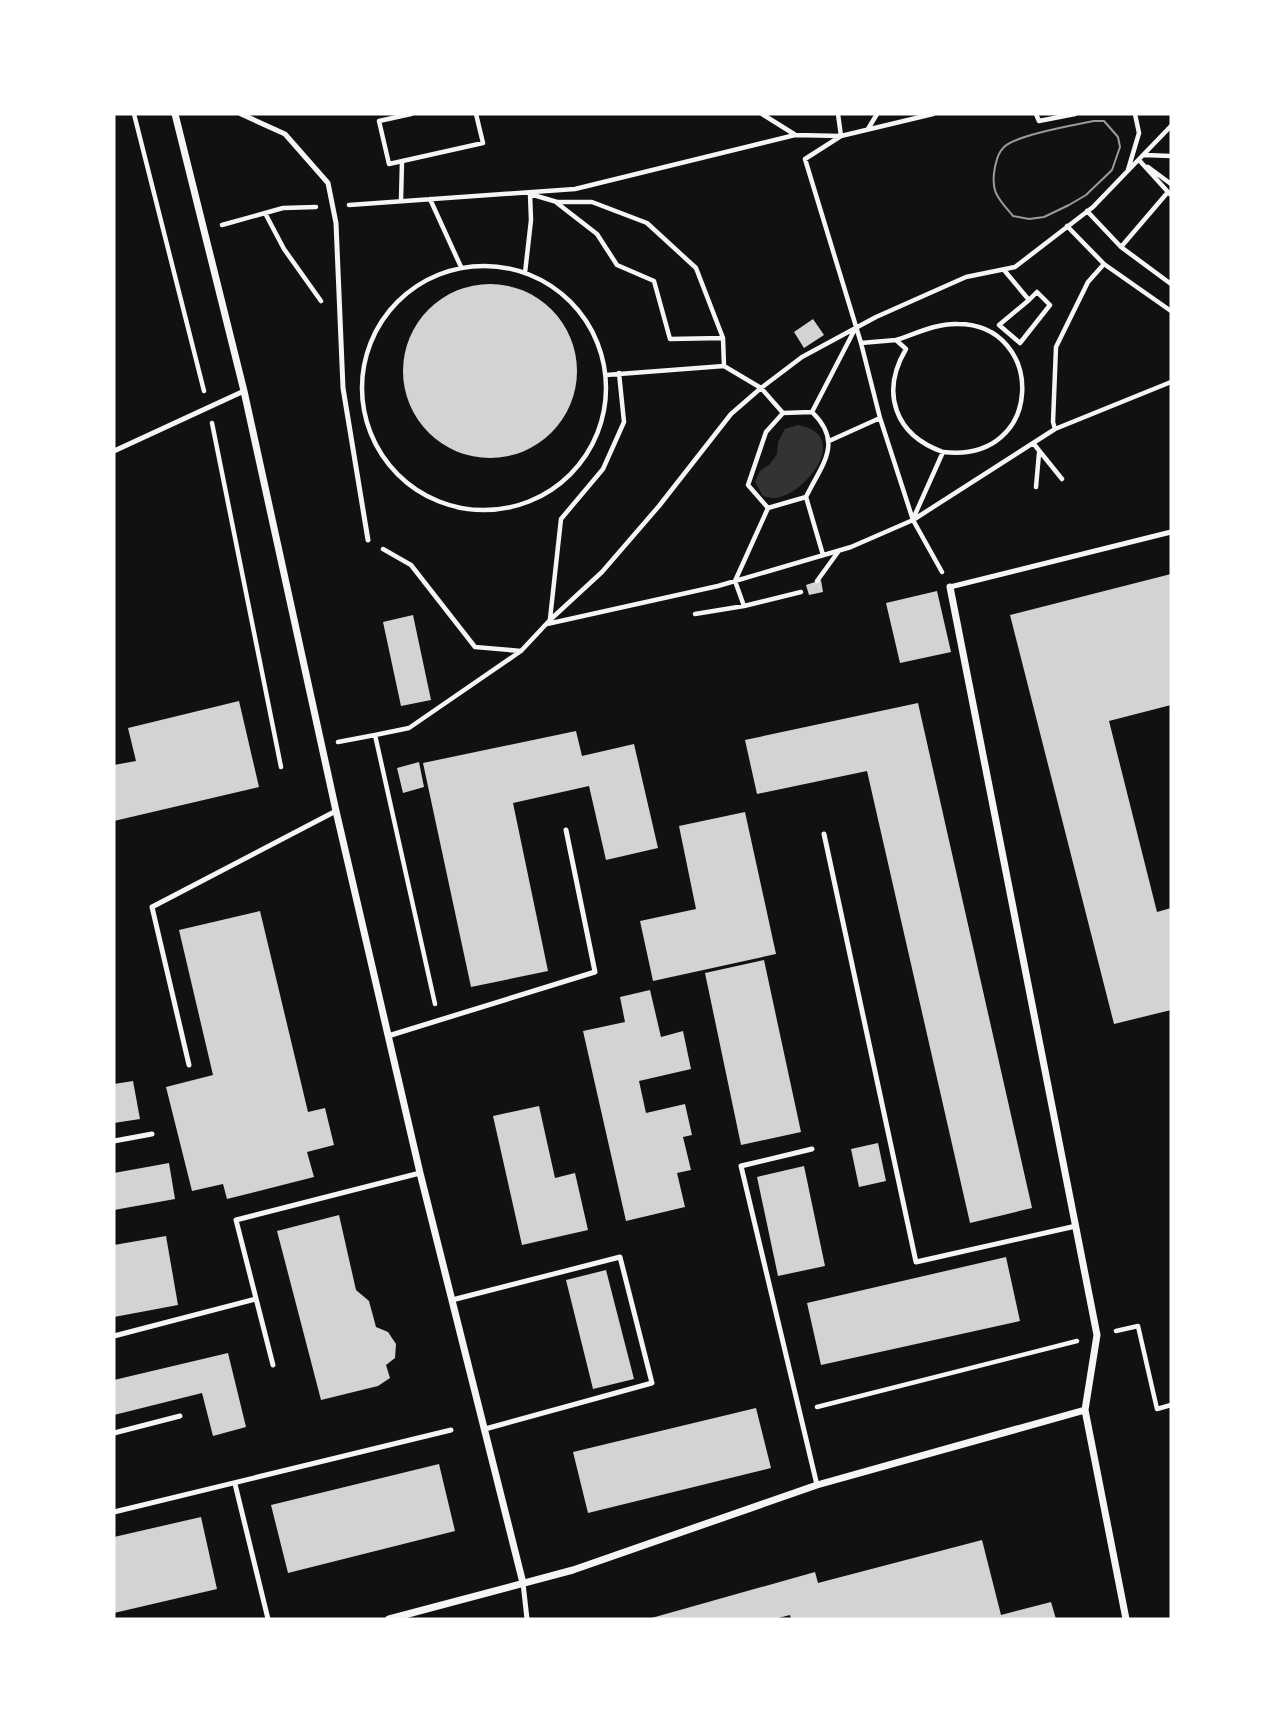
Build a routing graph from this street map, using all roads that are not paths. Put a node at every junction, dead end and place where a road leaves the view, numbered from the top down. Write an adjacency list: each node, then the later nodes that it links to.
1 (175, 114): 3 (street)
2 (241, 114): 6 (lane)
3 (244, 391): 4 (lane); 8 (street)
4 (114, 451)
5 (1171, 532): 7 (lane)
6 (368, 540)
7 (950, 587): 17 (street)
8 (336, 811): 11 (street); 12 (lane)
9 (566, 830): 11 (lane)
10 (824, 834): 17 (lane)
11 (388, 1036): 16 (street)
12 (189, 1065)
13 (152, 1135): 14 (lane)
14 (114, 1141)
15 (812, 1149): 28 (lane)
16 (420, 1173): 18 (lane); 19 (street)
17 (1076, 1226): 22 (street)
18 (256, 1299): 20 (lane); 21 (lane)
19 (452, 1300): 24 (street); 24 (lane)
20 (114, 1336)
21 (273, 1365)
22 (1084, 1410): 28 (street); 34 (street)
23 (180, 1416): 26 (lane)
24 (485, 1429): 30 (street)
25 (451, 1430): 27 (lane)
26 (114, 1433)
27 (234, 1484): 29 (lane); 31 (lane)
28 (817, 1485): 30 (street)
29 (114, 1512)
30 (523, 1583): 32 (street); 33 (lane)
31 (268, 1619)
32 (388, 1619)
33 (527, 1619)
34 (1126, 1619)

